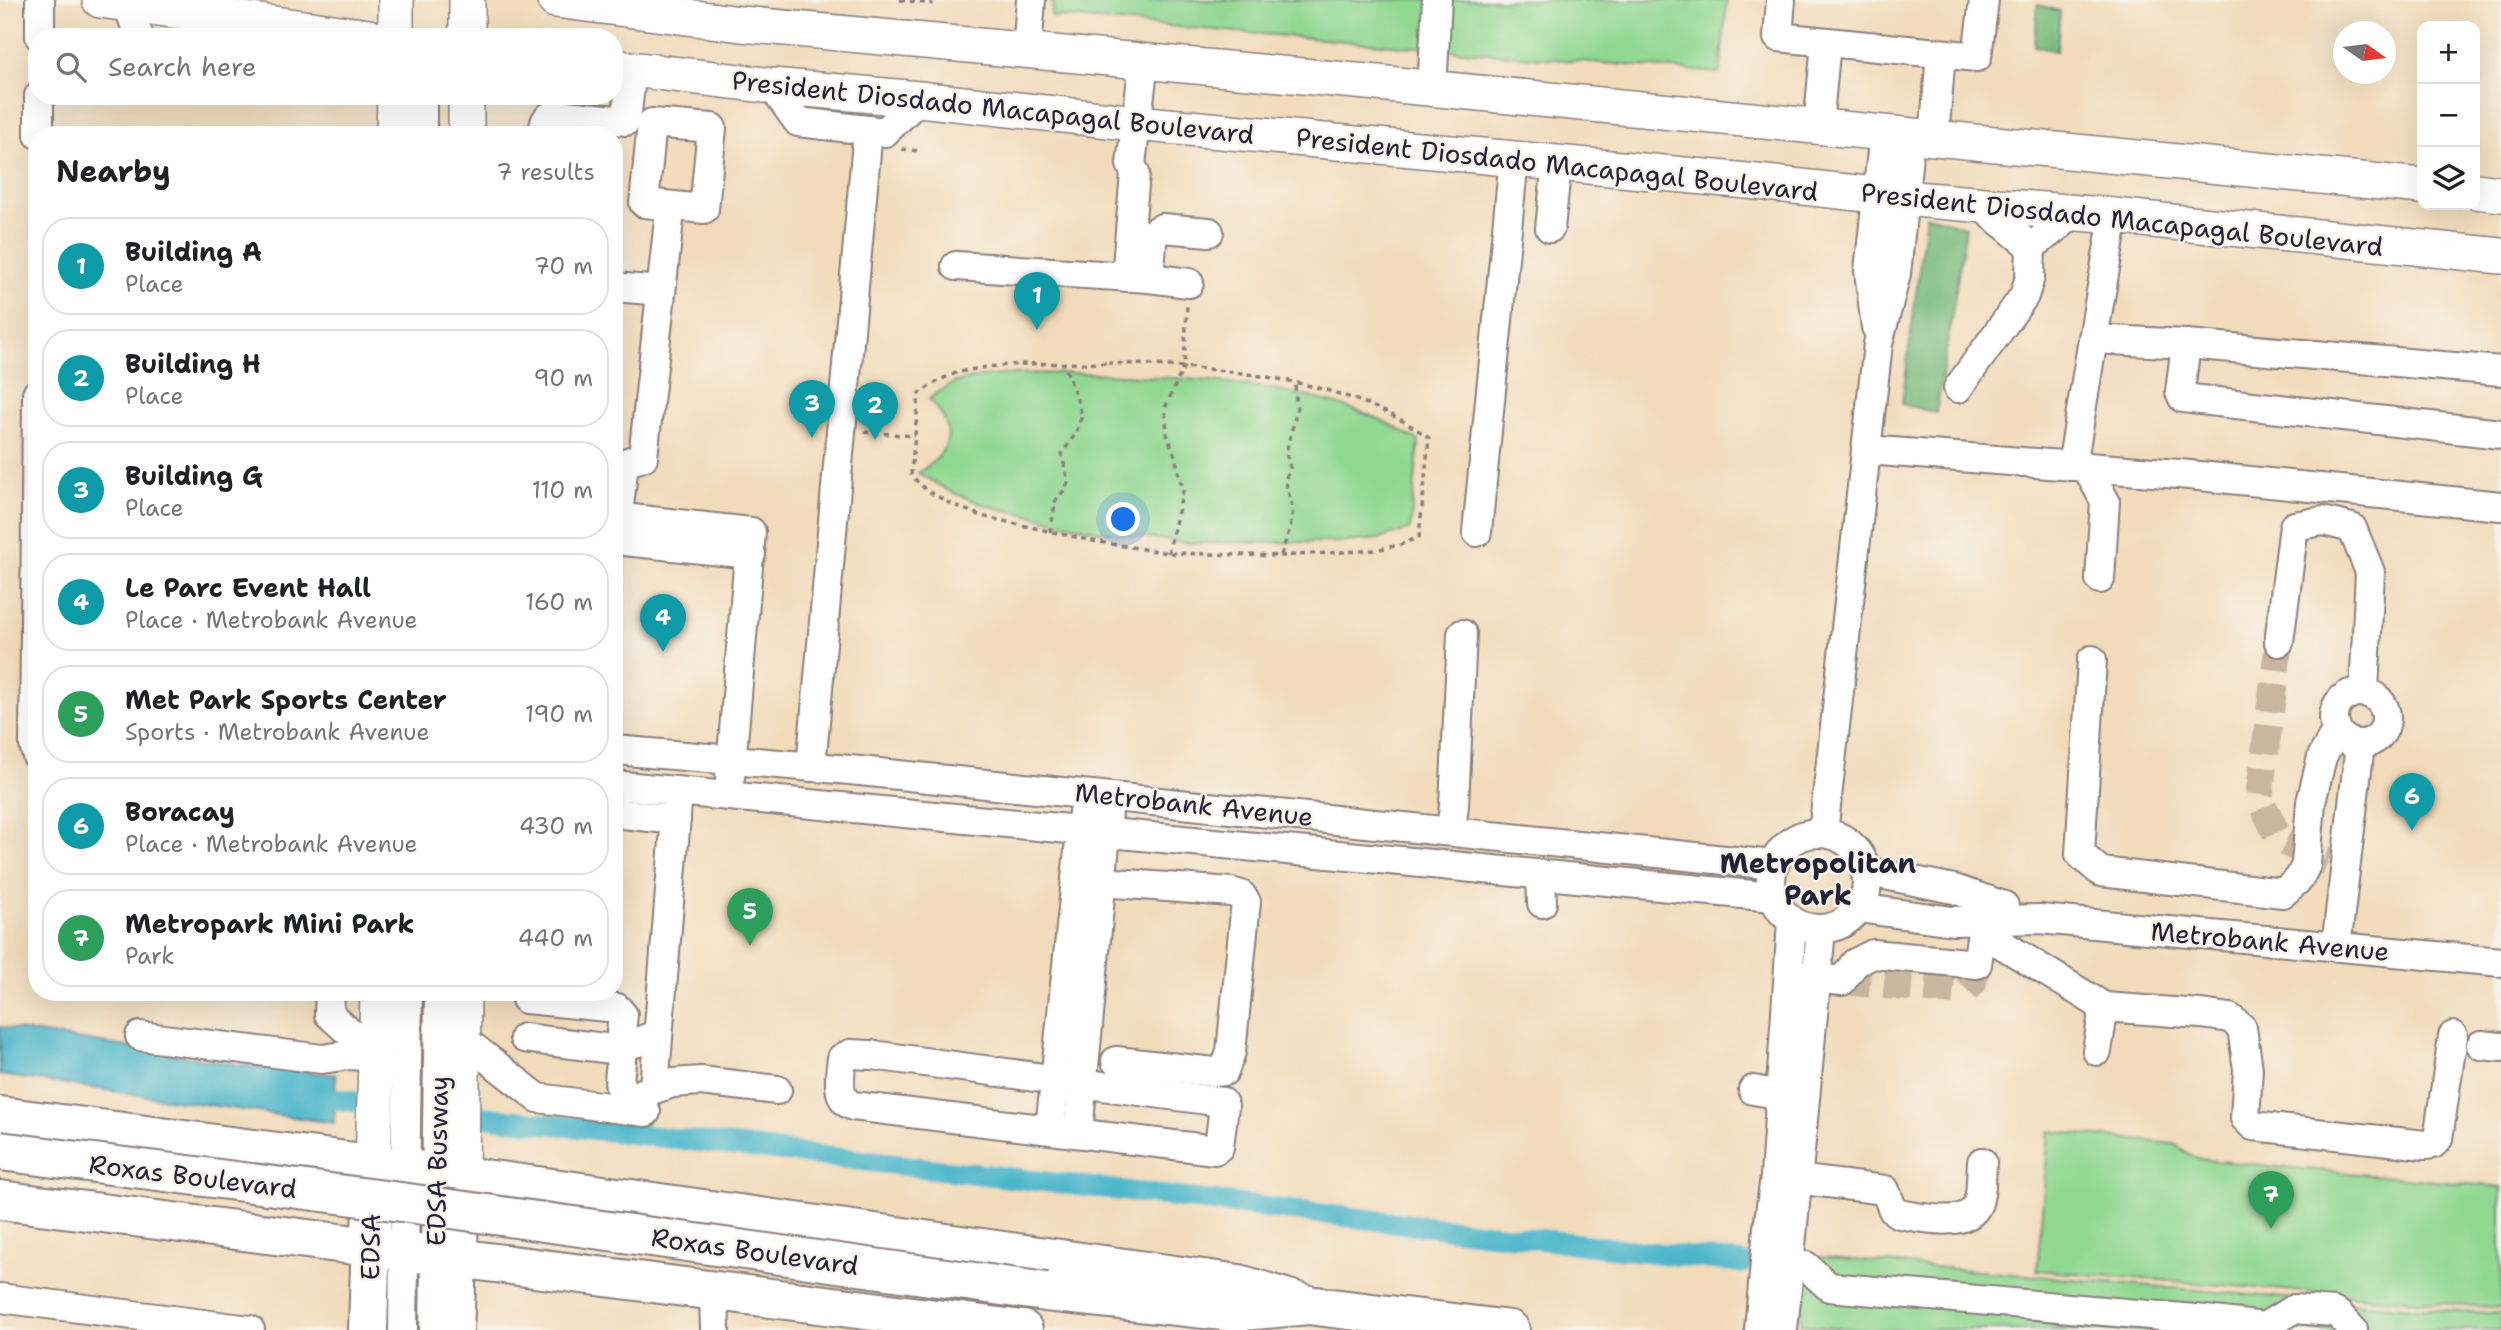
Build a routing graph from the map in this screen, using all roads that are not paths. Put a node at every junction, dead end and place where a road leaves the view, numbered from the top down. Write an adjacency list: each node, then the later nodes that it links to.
1 (40, 0): 10 (street)
2 (396, 0): 13 (main road)
3 (467, 0): 14 (main road)
4 (555, 0): 16 (main road)
5 (1031, 0): 16 (street)
6 (1437, 0): 21 (street)
7 (1781, 0): 15 (street)
8 (1984, 0): 17 (street)
9 (114, 2): 11 (street); 12 (main road)
10 (40, 28)
11 (133, 28)
12 (264, 28)
13 (396, 28)
14 (467, 28)
15 (1826, 43): 17 (street); 33 (street)
16 (1027, 51): 18 (main road)
17 (1941, 54): 36 (street)
18 (1144, 63): 21 (main road); 27 (street)
19 (623, 68): 20 (main road, President Diosdado Macapagal Boulevard); 32 (street)
20 (772, 86): 22 (main road, President Diosdado Macapagal Boulevard); 35 (street)
21 (1432, 89): 33 (main road)
22 (919, 99): 27 (main road, President Diosdado Macapagal Boulevard); 35 (street)
23 (39, 105): 28 (street)
24 (395, 105): 29 (main road)
25 (422, 105): 30 (street)
26 (466, 105): 31 (main road)
27 (1136, 123): 37 (main road, President Diosdado Macapagal Boulevard); 52 (street)
28 (39, 126)
29 (394, 126)
30 (422, 126)
31 (466, 126)
32 (544, 126)
33 (1818, 127): 36 (main road)
34 (712, 128): 34 (street)
35 (868, 130): 76 (street)
36 (1909, 136): 39 (main road); 42 (street)
37 (1514, 158): 38 (main road, President Diosdado Macapagal Boulevard); 66 (street)
38 (1557, 163): 42 (main road, President Diosdado Macapagal Boulevard); 47 (street)
39 (2417, 186)
40 (2480, 192): 41 (main road)
41 (2501, 194)
42 (1891, 197): 43 (main road, President Diosdado Macapagal Boulevard); 61 (street)
43 (1980, 205): 44 (main road, President Diosdado Macapagal Boulevard); 49 (street)
44 (2075, 213): 45 (main road, President Diosdado Macapagal Boulevard); 49 (street)
45 (2114, 216): 50 (main road, President Diosdado Macapagal Boulevard); 56 (street)
46 (669, 220): 55 (street)
47 (1550, 228)
48 (1209, 232): 52 (street)
49 (2031, 247): 59 (street)
50 (2501, 256)
51 (956, 267): 52 (street)
52 (1130, 277): 53 (street)
53 (1189, 283)
54 (623, 288): 55 (street)
55 (661, 291): 62 (street)
56 (2093, 339): 57 (street); 63 (street)
57 (2186, 344): 58 (street); 60 (street)
58 (2501, 371)
59 (1958, 388)
60 (2501, 434)
61 (1866, 450): 63 (street); 85 (street)
62 (623, 462)
63 (2080, 467): 64 (street); 67 (street)
64 (2501, 506)
65 (623, 528): 75 (street)
66 (1477, 532)
67 (2101, 579)
68 (1462, 634): 84 (street)
69 (2279, 642): 71 (street)
70 (2092, 660): 72 (street)
71 (2364, 692): 72 (street); 73 (street)
72 (2336, 731): 73 (street)
73 (2361, 745): 96 (street)
74 (623, 751): 75 (street, Metrobank Avenue)
75 (732, 760): 76 (street, Metrobank Avenue); 80 (street)
76 (811, 767): 79 (street, Metrobank Avenue)
77 (623, 786): 78 (street, Metrobank Avenue)
78 (678, 792): 80 (street, Metrobank Avenue); 82 (street)
79 (1097, 794): 83 (street); 84 (street, Metrobank Avenue)
80 (728, 797): 83 (street, Metrobank Avenue)
81 (623, 814): 82 (street)
82 (676, 820): 100 (street)
83 (1094, 830): 87 (street); 89 (street, Metrobank Avenue)
84 (1451, 831): 86 (street, Metrobank Avenue)
85 (1824, 833): 86 (street); 88 (street)
86 (1774, 865): 90 (street)
87 (1090, 870): 115 (street); 119 (street)
88 (1865, 871): 92 (street); 93 (street, Metrobank Avenue)
89 (1541, 875): 90 (street, Metrobank Avenue); 91 (street)
90 (1773, 897): 94 (street)
91 (1542, 903)
92 (1858, 908): 93 (street, Metrobank Avenue); 95 (street)
93 (1984, 918): 96 (street, Metrobank Avenue); 98 (street); 108 (street)
94 (1792, 922): 95 (street); 98 (street)
95 (1821, 930): 98 (street)
96 (2336, 947): 97 (street, Metrobank Avenue)
97 (2501, 962)
98 (1816, 978): 130 (street)
99 (623, 995): 100 (street)
100 (661, 997): 109 (street)
101 (330, 1001): 116 (street)
102 (379, 1001): 116 (main road)
103 (405, 1001): 116 (street, EDSA Busway)
104 (440, 1001): 118 (street, EDSA Busway)
105 (463, 1001): 113 (main road)
106 (526, 1001): 112 (street)
107 (568, 1001): 109 (street)
108 (2104, 1007): 111 (street); 114 (street)
109 (659, 1032): 120 (street)
110 (140, 1036): 116 (street)
111 (2453, 1036)
112 (524, 1038): 117 (street); 120 (street)
113 (464, 1040): 118 (main road); 120 (street)
114 (2097, 1051)
115 (1116, 1060)
116 (387, 1064): 127 (main road)
117 (522, 1073)
118 (451, 1075): 127 (main road)
119 (1070, 1081): 123 (street); 123 (street); 124 (street); 124 (street)
120 (657, 1088): 121 (street)
121 (778, 1090)
122 (0, 1116): 125 (highway)
123 (1050, 1129): 124 (street)
124 (1078, 1132)
125 (233, 1145): 127 (highway); 133 (highway)
126 (0, 1152): 141 (highway, Roxas Boulevard, bridge)
127 (420, 1154): 131 (highway); 135 (highway, EDSA); 135 (highway, EDSA)
128 (1982, 1162): 130 (street)
129 (0, 1174): 141 (highway, Roxas Boulevard)
130 (1786, 1177): 134 (street)
131 (553, 1188): 137 (highway); 140 (highway)
132 (0, 1200): 133 (highway)
133 (228, 1228): 135 (highway)
134 (1780, 1229): 153 (street); 154 (street)
135 (416, 1254): 137 (highway); 146 (highway, EDSA); 147 (street, EDSA Busway); 148 (street, EDSA Busway); 149 (highway, EDSA)
136 (1806, 1266): 142 (street)
137 (543, 1269): 138 (highway)
138 (714, 1291): 143 (highway); 150 (street)
139 (0, 1298): 145 (street)
140 (1308, 1306): 141 (highway, Roxas Boulevard); 152 (highway, Roxas Boulevard)
141 (1038, 1312): 143 (highway); 151 (highway, Roxas Boulevard)
142 (2115, 1321): 144 (street)
143 (920, 1324)
144 (2266, 1328): 155 (street)
145 (250, 1330)
146 (368, 1330)
147 (403, 1330)
148 (434, 1330)
149 (454, 1330)
150 (715, 1330)
151 (1176, 1330)
152 (1510, 1330)
153 (1759, 1330)
154 (1783, 1330)
155 (2353, 1330)

